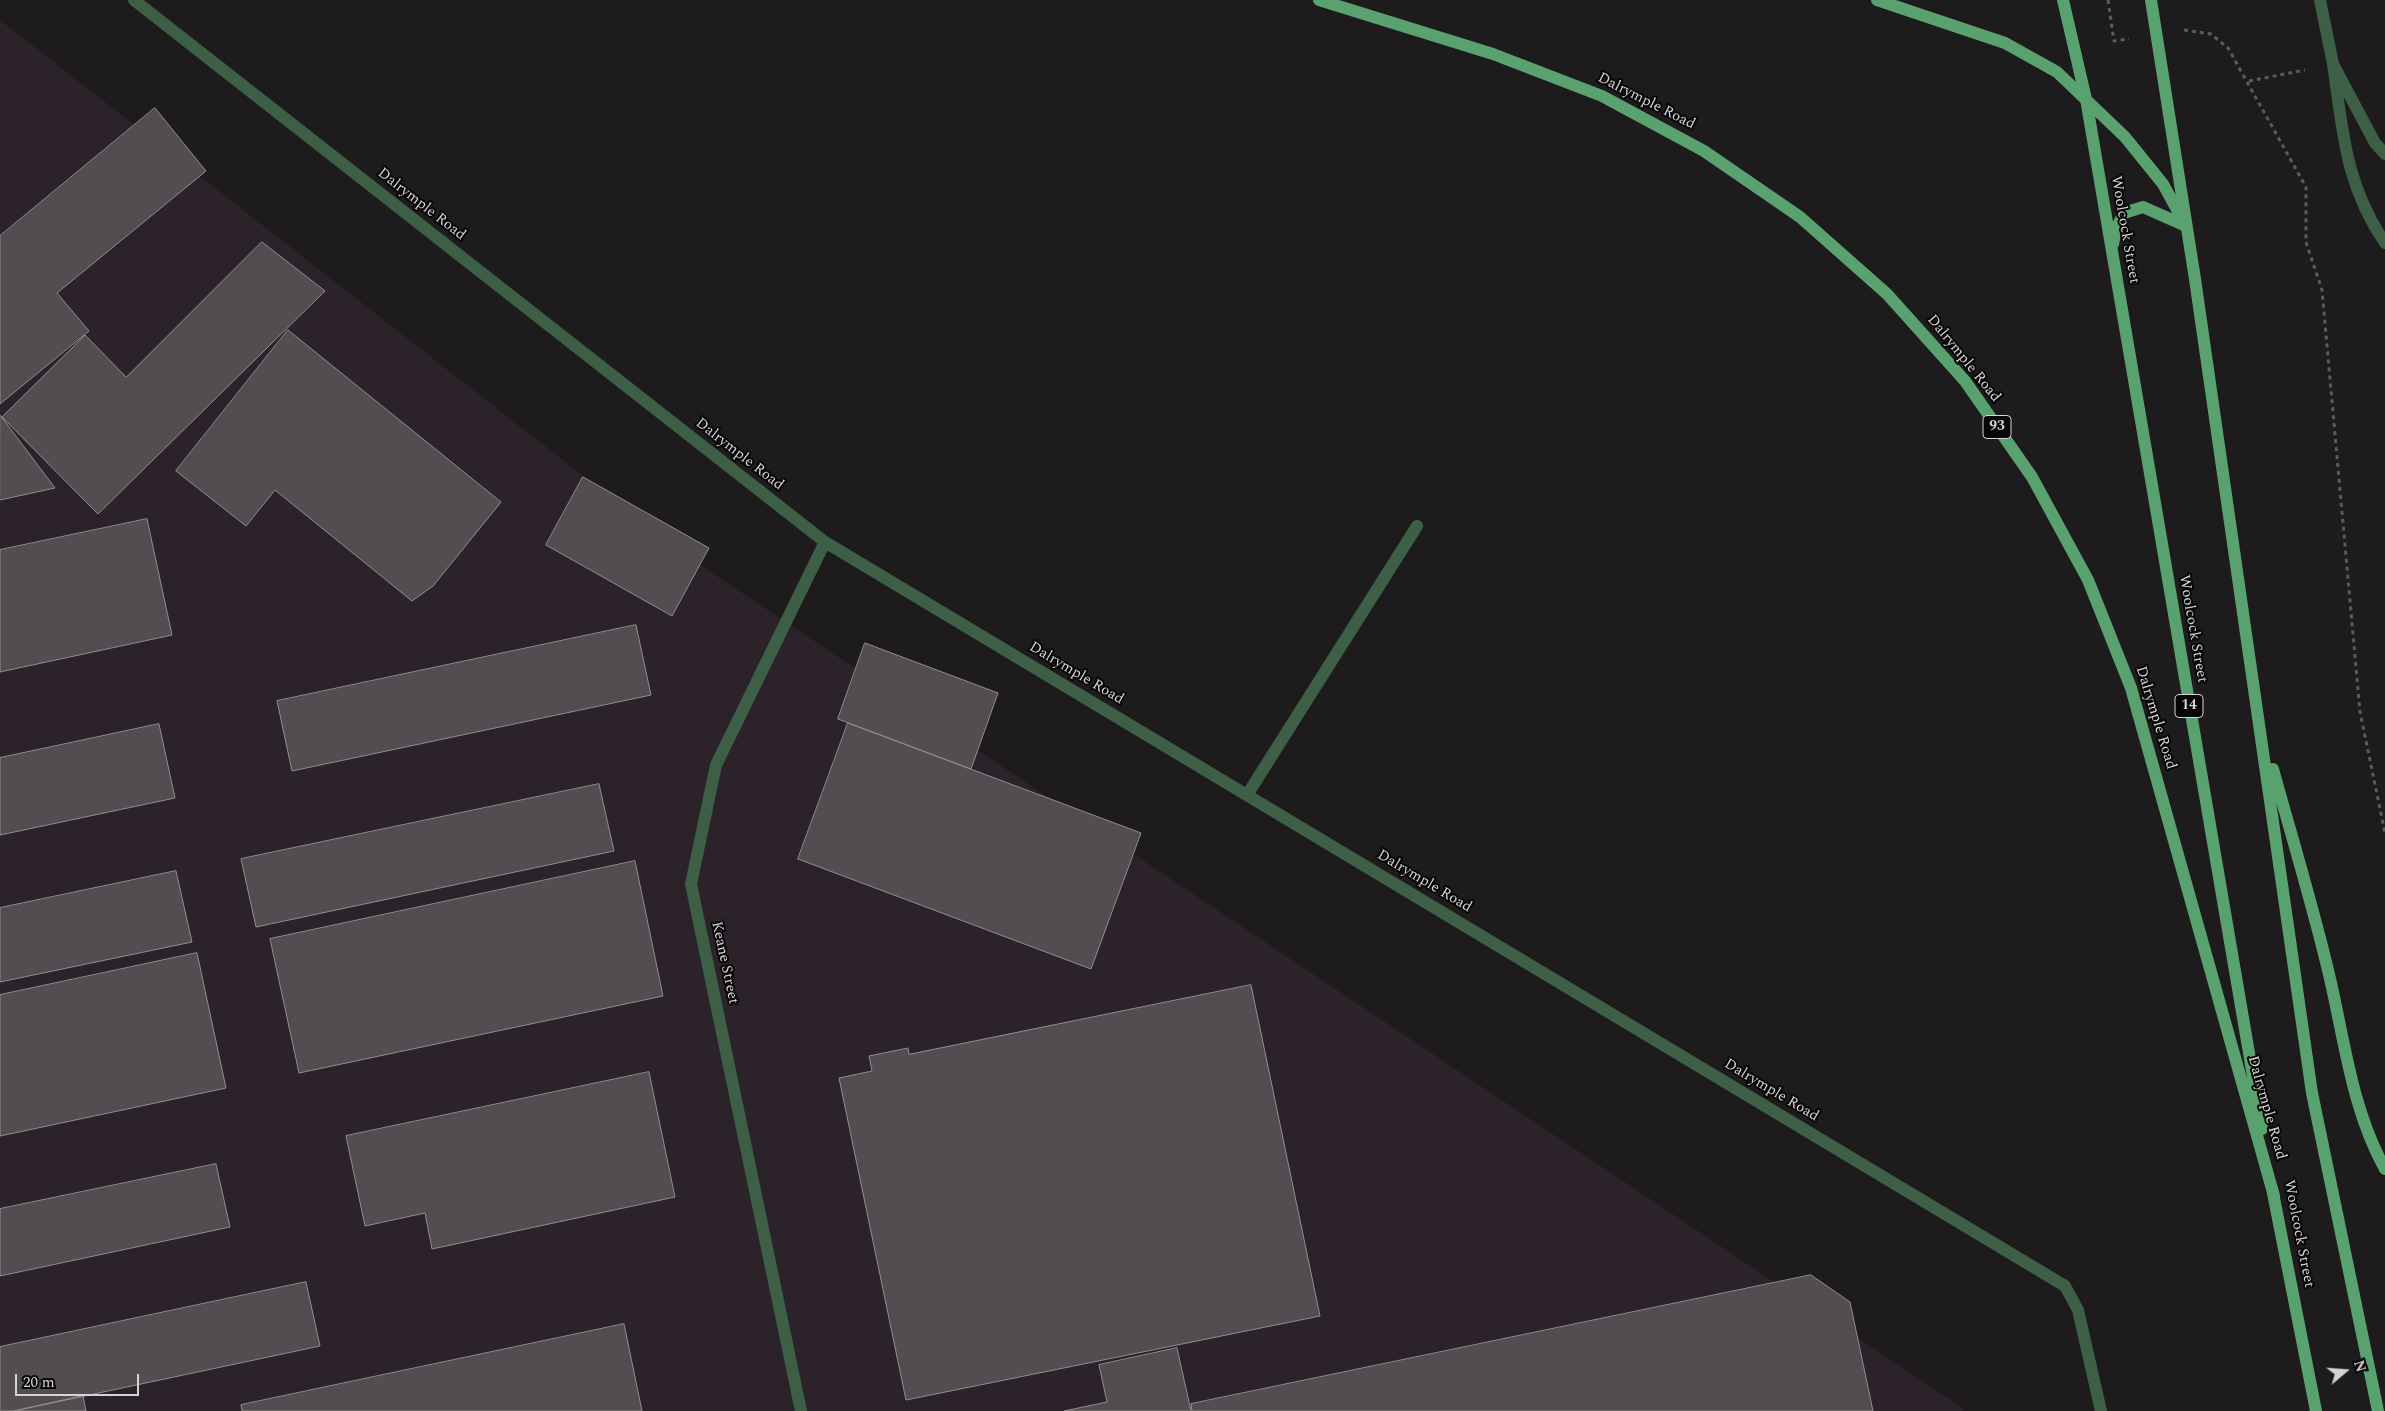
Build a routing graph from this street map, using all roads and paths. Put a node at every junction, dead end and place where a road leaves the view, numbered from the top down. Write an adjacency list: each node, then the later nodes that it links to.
1 (134, 0): 17 (street, Dalrymple Road)
2 (1319, 0): 22 (main road, Dalrymple Road / 93)
3 (1876, 0): 11 (main road)
4 (2063, 0): 11 (main road, Woolcock Street / 14)
5 (2108, 0): 8 (path)
6 (2152, 0): 8 (main road)
7 (2320, 0): 9 (street)
8 (2155, 34): 10 (path); 13 (main road)
9 (2333, 64): 10 (path); 12 (street); 14 (street)
10 (2249, 81): 20 (path)
11 (2086, 99): 13 (main road); 15 (main road, Woolcock Street / 14)
12 (2385, 154)
13 (2186, 226): 15 (main road); 18 (main road)
14 (2385, 243)
15 (2111, 252): 22 (main road, Woolcock Street / 14)
16 (1416, 526): 19 (street)
17 (825, 542): 19 (street, Dalrymple Road); 23 (street, Keane Street)
18 (2259, 721): 21 (main road); 26 (main road)
19 (1247, 795): 24 (street, Dalrymple Road)
20 (2385, 833)
21 (2385, 1169)
22 (2274, 1196): 25 (main road, Woolcock Street / 14)
23 (801, 1411)
24 (2101, 1411)
25 (2316, 1411)
26 (2378, 1411)

